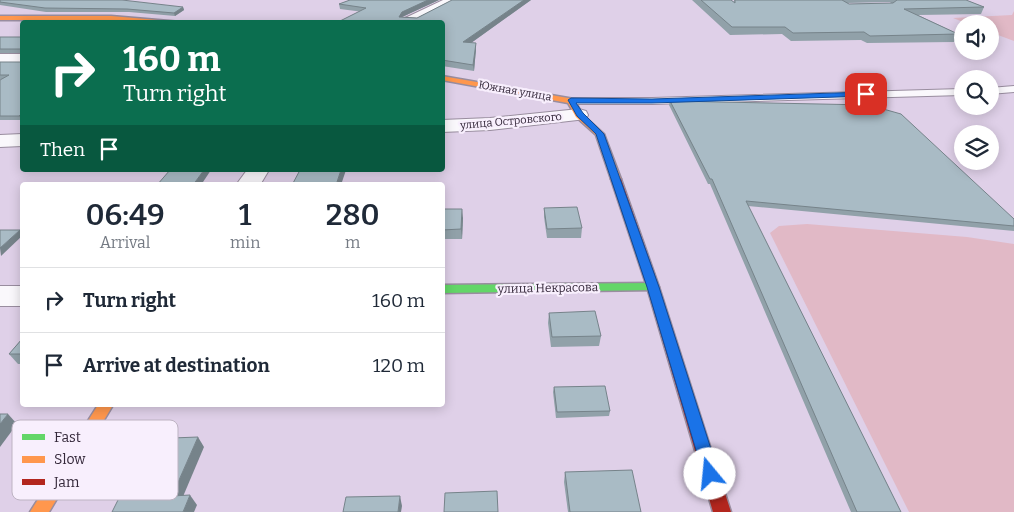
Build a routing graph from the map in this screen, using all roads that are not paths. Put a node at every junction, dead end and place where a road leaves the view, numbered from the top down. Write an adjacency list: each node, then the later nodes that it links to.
1 (452, 0): 4 (street)
2 (0, 18): 3 (street)
3 (158, 20)
4 (412, 20)
5 (0, 59): 6 (street)
6 (20, 59)
7 (445, 79): 11 (street, Южная улица)
8 (1014, 89): 9 (lane)
9 (999, 90)
10 (954, 92): 11 (lane)
11 (575, 108): 12 (street, улица Островского); 15 (street)
12 (445, 126)
13 (20, 140): 14 (street)
14 (0, 141)
15 (653, 287): 16 (street, улица Некрасова); 23 (street)
16 (445, 289)
17 (0, 296): 18 (street)
18 (20, 296)
19 (105, 407): 20 (street)
20 (97, 420)
21 (47, 500): 22 (street)
22 (39, 512)
23 (722, 512)

